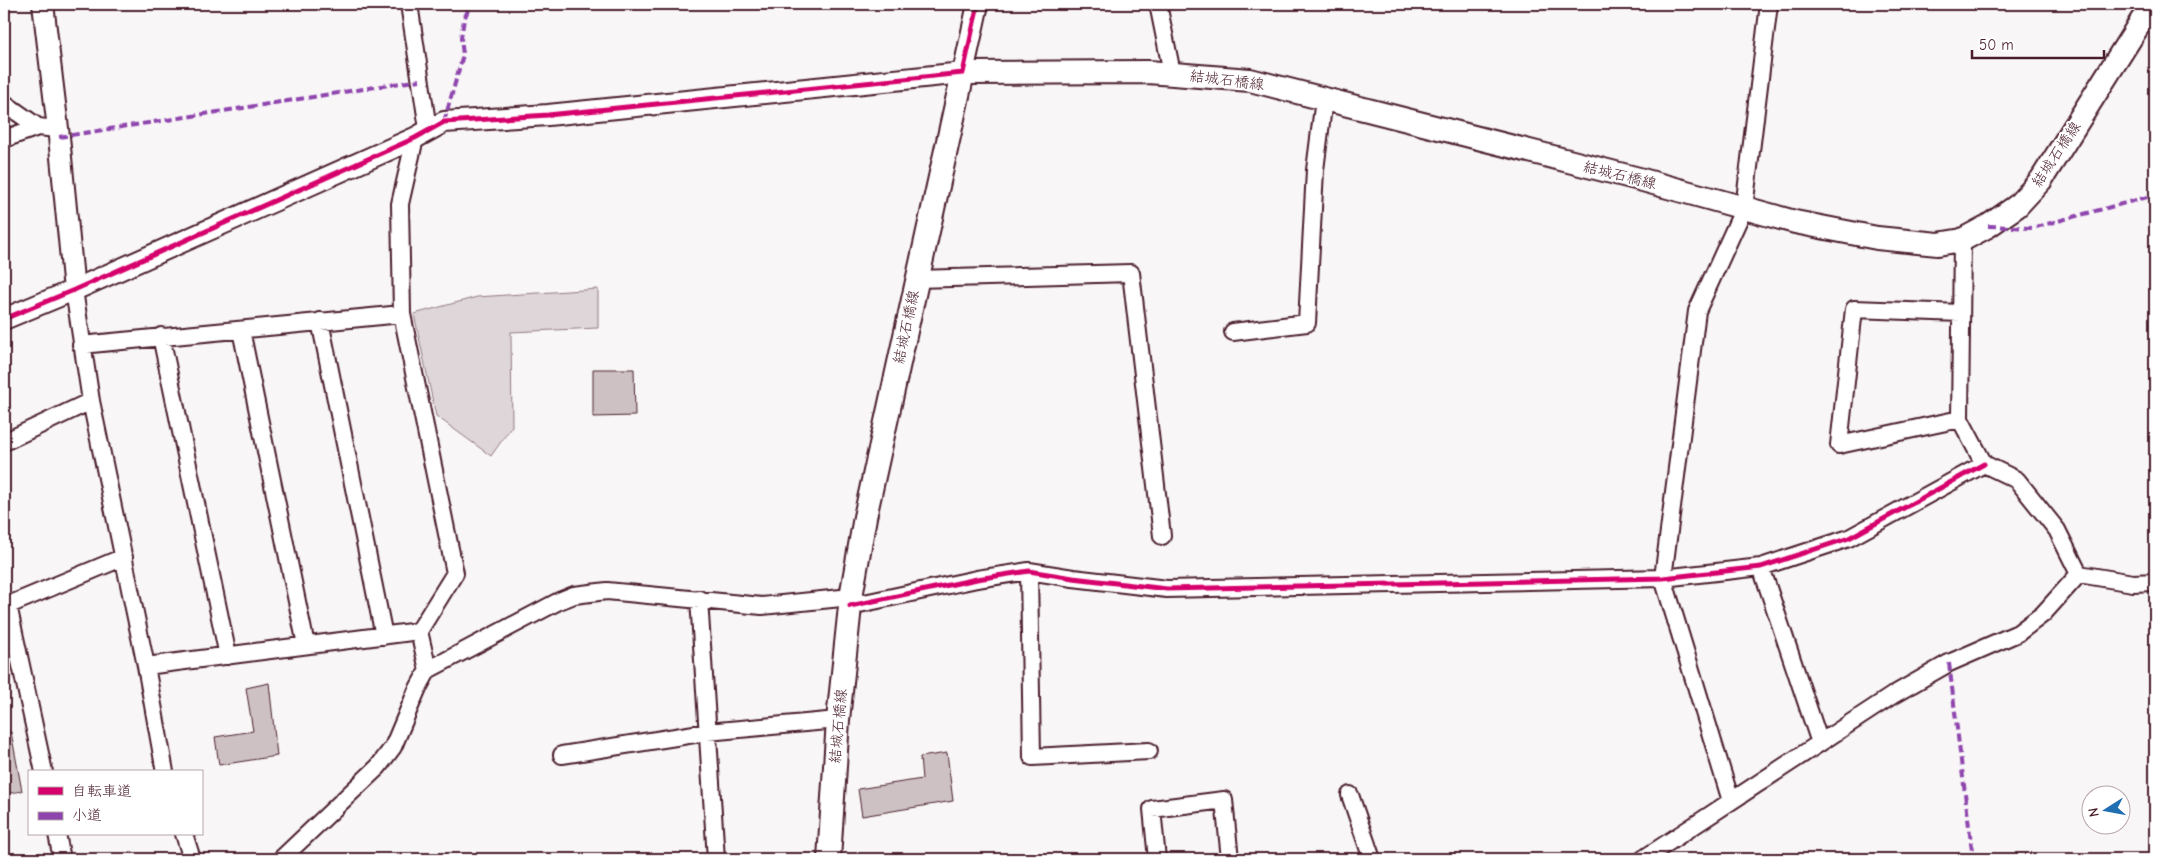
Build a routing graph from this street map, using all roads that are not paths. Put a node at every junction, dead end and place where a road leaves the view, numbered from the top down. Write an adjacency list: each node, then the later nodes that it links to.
1 (42, 4): 11 (street)
2 (408, 4): 12 (street)
3 (978, 4): 7 (street)
4 (1158, 4): 8 (street)
5 (1770, 4): 14 (street)
6 (2152, 4): 15 (main road, 結城石橋線)
7 (963, 73): 8 (main road, 結城石橋線); 12 (street); 16 (main road, 結城石橋線)
8 (1172, 73): 9 (main road, 結城石橋線)
9 (1324, 99): 14 (main road, 結城石橋線); 23 (street)
10 (4, 103): 11 (street)
11 (48, 128): 13 (street); 17 (street)
12 (421, 134): 17 (street); 19 (street)
13 (4, 139)
14 (1744, 208): 15 (main road, 結城石橋線); 35 (street)
15 (1962, 240): 18 (street)
16 (916, 279): 30 (street); 38 (main road, 結城石橋線)
17 (74, 290): 20 (street); 25 (street)
18 (1961, 313): 27 (street); 27 (street)
19 (402, 314): 21 (street); 40 (street)
20 (4, 319)
21 (320, 321): 22 (street); 41 (street)
22 (241, 330): 24 (street); 42 (street)
23 (1233, 332)
24 (161, 336): 25 (street); 43 (street)
25 (81, 345): 26 (street)
26 (90, 401): 28 (street); 31 (street)
27 (1960, 419): 29 (street)
28 (4, 442)
29 (1984, 464): 32 (street); 34 (street)
30 (1162, 536)
31 (124, 557): 39 (street); 44 (street)
32 (1761, 567): 35 (street); 48 (street)
33 (1029, 571): 35 (street); 38 (street); 49 (street)
34 (2079, 574): 36 (street); 48 (street)
35 (1663, 578): 54 (street)
36 (2155, 582)
37 (699, 599): 38 (street); 45 (street); 47 (street)
38 (851, 602): 46 (main road, 結城石橋線)
39 (6, 606): 51 (street)
40 (419, 631): 41 (street); 45 (street)
41 (384, 636): 42 (street)
42 (306, 645): 43 (street)
43 (228, 656): 44 (street)
44 (146, 666): 52 (street)
45 (428, 670): 59 (street)
46 (838, 720): 47 (street); 61 (main road, 結城石橋線)
47 (707, 732): 50 (street); 60 (street)
48 (1820, 743): 54 (street)
49 (1149, 751)
50 (562, 754)
51 (44, 770)
52 (165, 770)
53 (1350, 795): 64 (street)
54 (1731, 801): 65 (street)
55 (57, 836): 57 (street)
56 (185, 836): 58 (street)
57 (62, 859)
58 (192, 859)
59 (281, 859)
60 (716, 859)
61 (829, 859)
62 (1157, 859): 63 (street)
63 (1230, 859)
64 (1372, 859)
65 (1643, 859)

